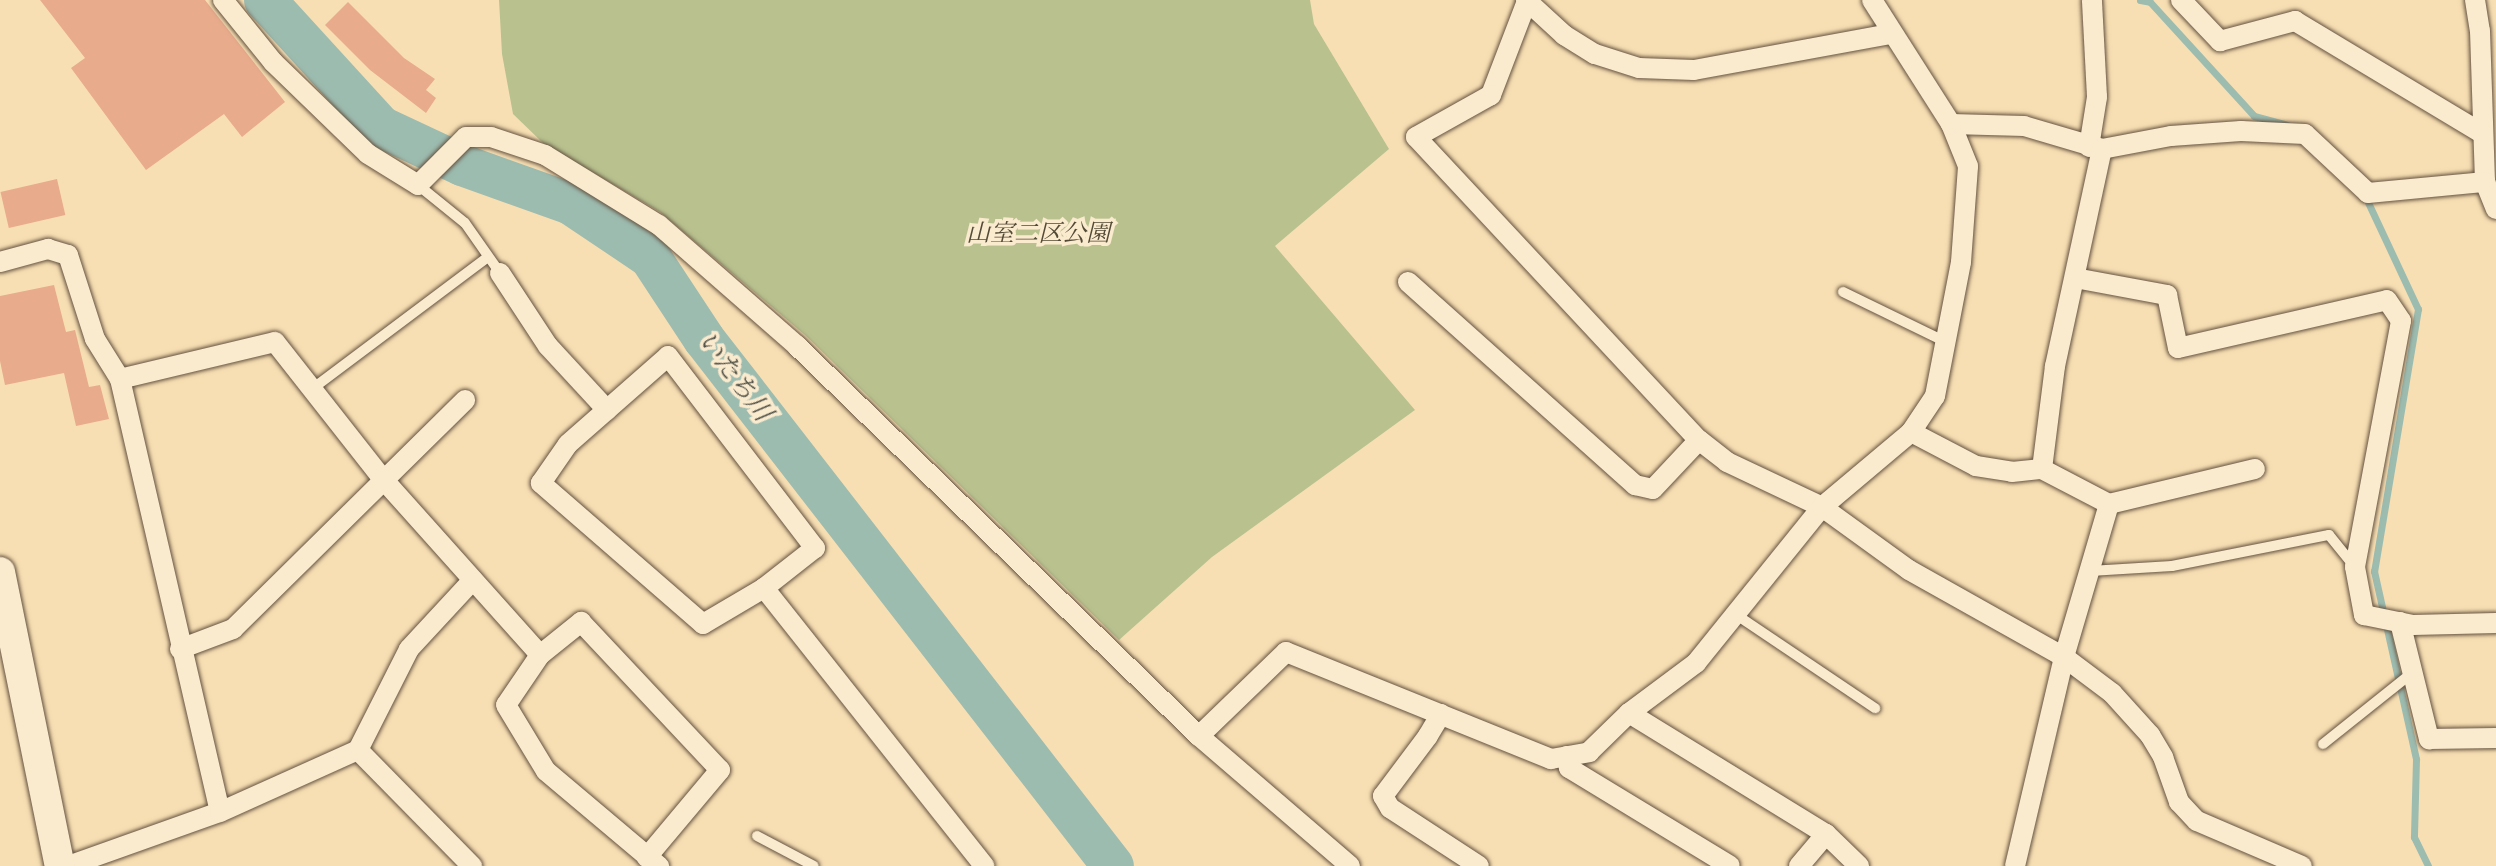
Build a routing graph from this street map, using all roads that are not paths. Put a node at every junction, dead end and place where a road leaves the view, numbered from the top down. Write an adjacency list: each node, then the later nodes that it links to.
1 (223, 0): 15 (street)
2 (1527, 0): 10 (street); 28 (street)
3 (1872, 0): 10 (street)
4 (2092, 0): 13 (street)
5 (2181, 0): 8 (street)
6 (2290, 0): 8 (street)
7 (2475, 0): 9 (street)
8 (2295, 21): 12 (street)
9 (2488, 33): 12 (street)
10 (1891, 34): 11 (street)
11 (1951, 124): 13 (street); 22 (street)
12 (2483, 134): 14 (street)
13 (2096, 148): 14 (street); 19 (street)
14 (2485, 182): 16 (street)
15 (418, 185): 18 (lane); 49 (street)
16 (2496, 209)
17 (0, 262): 23 (street)
18 (494, 265): 24 (lane); 26 (street)
19 (2075, 278): 29 (street); 34 (street)
20 (1408, 282): 28 (street)
21 (1843, 292): 22 (lane)
22 (1946, 342): 27 (street)
23 (120, 379): 24 (street); 42 (street)
24 (312, 389): 31 (street)
25 (465, 400): 31 (street)
26 (607, 410): 38 (street); 38 (street)
27 (1911, 432): 29 (street); 33 (street)
28 (1699, 440): 33 (street)
29 (2042, 469): 32 (street)
30 (2255, 469): 32 (street)
31 (382, 478): 37 (street); 42 (street)
32 (2109, 504): 35 (street)
33 (1822, 507): 39 (street); 44 (street)
34 (2355, 567): 35 (lane); 40 (street)
35 (2090, 571): 44 (street)
36 (0, 572): 58 (main road)
37 (473, 580): 43 (street); 52 (street)
38 (764, 588): 62 (street)
39 (1735, 614): 46 (lane); 47 (street)
40 (2400, 622): 41 (street); 45 (street)
41 (2496, 623)
42 (180, 649): 54 (street)
43 (540, 655): 57 (street); 57 (street)
44 (2064, 657): 68 (street); 69 (street)
45 (2412, 673): 50 (street); 51 (lane)
46 (1875, 708)
47 (1629, 713): 53 (street); 55 (street)
48 (1441, 714): 49 (street); 53 (street); 64 (street)
49 (1199, 736): 63 (street)
50 (2496, 738)
51 (2323, 744)
52 (358, 750): 54 (street); 60 (street)
53 (1567, 756): 65 (street)
54 (220, 812): 59 (street)
55 (1826, 834): 66 (street); 67 (street)
56 (757, 836): 61 (lane)
57 (653, 861)
58 (60, 866)
59 (68, 866)
60 (472, 866)
61 (814, 866)
62 (984, 866)
63 (1350, 866)
64 (1479, 866)
65 (1730, 866)
66 (1799, 866)
67 (1859, 866)
68 (2015, 866)
69 (2302, 866)

